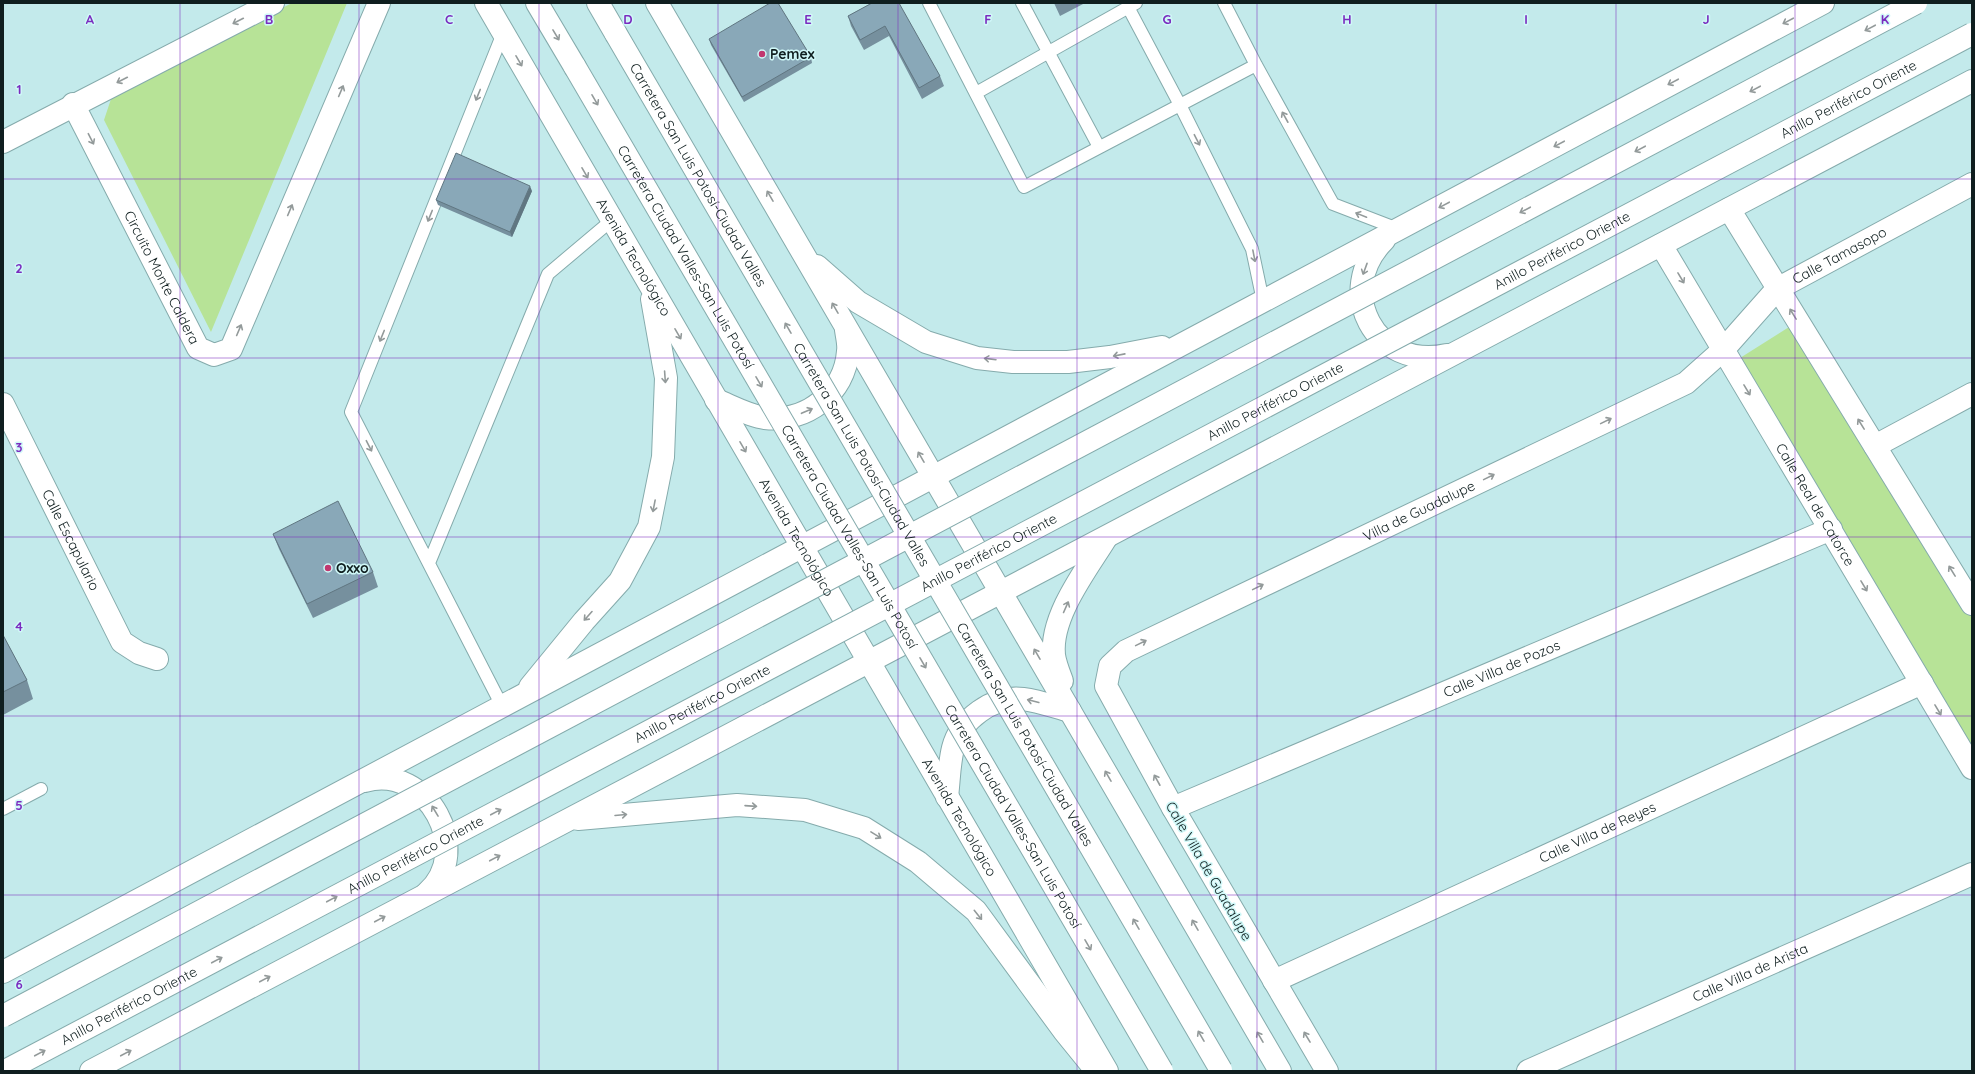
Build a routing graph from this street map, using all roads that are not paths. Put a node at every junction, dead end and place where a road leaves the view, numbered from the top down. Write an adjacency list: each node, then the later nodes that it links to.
1 (273, 3): 19 (main road, one-way to 19)
2 (379, 3): 19 (main road, Circuito Monte Caldera, one-way to 2)
3 (486, 3): 13 (main road, Avenida Tecnológico)
4 (537, 3): 70 (main road, Carretera Ciudad Valles-San Luis Potosí, one-way to 70, bridge)
5 (598, 3): 71 (main road, Carretera San Luis Potosí-Ciudad Valles, one-way to 5, bridge)
6 (657, 3): 28 (main road, one-way to 6)
7 (929, 3): 18 (lane)
8 (1022, 3): 15 (lane)
9 (1224, 3): 16 (lane)
10 (1822, 3): 26 (main road, one-way to 26)
11 (1916, 3): 65 (main road, one-way to 65, bridge)
12 (1132, 5): 15 (lane); 20 (lane)
13 (503, 33): 25 (main road, Avenida Tecnológico, one-way to 25); 44 (lane, one-way to 44)
14 (1972, 34): 66 (main road, Anillo Periférico Oriente, one-way to 14, bridge)
15 (1048, 52): 18 (lane); 22 (lane)
16 (1256, 65): 20 (lane); 26 (lane, one-way to 16)
17 (1972, 81): 24 (main road)
18 (976, 93): 22 (lane)
19 (73, 104): 21 (main road)
20 (1180, 105): 22 (lane); 31 (lane, one-way to 31)
21 (3, 142)
22 (1099, 147)
23 (1972, 184): 30 (main road, Calle Tamasopo)
24 (1729, 209): 27 (main road); 30 (main road)
25 (612, 220): 29 (main road, Avenida Tecnológico); 44 (lane)
26 (1398, 229): 31 (main road); 34 (main road, one-way to 34)
27 (1661, 245): 34 (main road); 35 (main road, Calle Real de Catorce, one-way to 35)
28 (804, 254): 32 (main road, one-way to 28); 33 (main road, one-way to 28)
29 (649, 284): 37 (main road, Avenida Tecnológico, one-way to 37); 51 (main road, one-way to 51)
30 (1778, 289): 35 (main road, Calle Tamasopo); 39 (main road, one-way to 30)
31 (1263, 301): 33 (main road)
32 (846, 327): 37 (main road, one-way to 32); 40 (main road, one-way to 32)
33 (1185, 342): 40 (main road)
34 (1464, 349): 42 (main road)
35 (1723, 350): 41 (main road, Calle Real de Catorce, one-way to 41); 49 (main road, Villa de Guadalupe, one-way to 35)
36 (1972, 394): 39 (main road)
37 (716, 400): 43 (main road, Avenida Tecnológico, one-way to 43)
38 (3, 404): 47 (main road, Calle Escapulario)
39 (1875, 446): 46 (main road, one-way to 39)
40 (932, 477): 43 (main road); 45 (main road)
41 (1830, 529): 50 (main road, Calle Real de Catorce, one-way to 50); 58 (main road, Calle Villa de Pozos)
42 (1107, 537): 45 (main road); 53 (main road, one-way to 42)
43 (801, 547): 48 (main road, Avenida Tecnológico); 51 (main road)
44 (429, 563): 52 (lane)
45 (1001, 592): 48 (main road); 53 (main road, one-way to 45)
46 (1972, 604)
47 (156, 659)
48 (870, 661): 57 (main road, Avenida Tecnológico); 60 (main road)
49 (1110, 666): 58 (main road, Calle Villa de Guadalupe, one-way to 49)
50 (1922, 683): 54 (main road, Calle Real de Catorce, one-way to 54); 64 (main road, Calle Villa de Reyes)
51 (524, 695): 52 (main road)
52 (502, 706): 55 (main road)
53 (1070, 712): 57 (main road, one-way to 57); 72 (main road, one-way to 53)
54 (1971, 764)
55 (357, 784): 62 (main road, one-way to 55); 63 (main road)
56 (41, 789): 59 (lane)
57 (948, 797): 69 (main road, Avenida Tecnológico)
58 (1173, 808): 64 (main road, Calle Villa de Guadalupe)
59 (3, 809)
60 (568, 820): 62 (main road, one-way to 60); 68 (main road, one-way to 68)
61 (1972, 874): 74 (main road, Calle Villa de Arista)
62 (423, 896): 67 (main road, one-way to 62)
63 (3, 972)
64 (1274, 981): 73 (main road, Calle Villa de Guadalupe, one-way to 64)
65 (3, 1016)
66 (5, 1071)
67 (91, 1071)
68 (1097, 1071)
69 (1107, 1071)
70 (1162, 1071)
71 (1222, 1071)
72 (1280, 1071)
73 (1327, 1071)
74 (1528, 1071)

